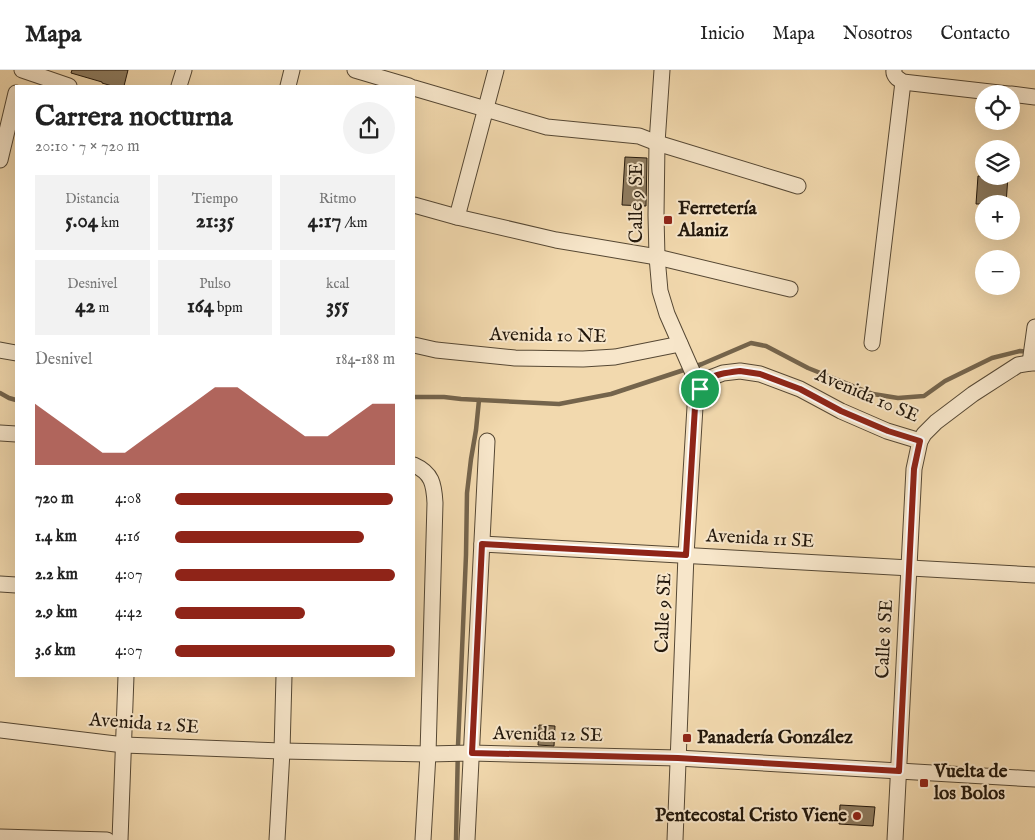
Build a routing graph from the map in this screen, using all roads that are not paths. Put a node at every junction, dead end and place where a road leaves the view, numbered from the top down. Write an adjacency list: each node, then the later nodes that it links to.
1 (22, 70): 8 (street); 9 (street)
2 (184, 70): 10 (street)
3 (292, 70): 11 (street)
4 (354, 70): 12 (street)
5 (496, 70): 18 (street)
6 (662, 70): 19 (street, Calle 9 SE)
7 (898, 76): 14 (street); 27 (street)
8 (18, 85)
9 (66, 85)
10 (179, 85)
11 (288, 85)
12 (406, 85)
13 (415, 88): 18 (street)
14 (975, 88)
15 (1020, 95): 17 (street)
16 (15, 97): 20 (street)
17 (1035, 97)
18 (486, 109): 19 (street); 23 (street)
19 (657, 143): 21 (street); 24 (street, Calle 9 SE)
20 (0, 160)
21 (798, 186)
22 (415, 204): 23 (street)
23 (456, 217): 24 (street)
24 (657, 257): 25 (street); 28 (street, Calle 9 SE)
25 (790, 289)
26 (1034, 332): 32 (street)
27 (872, 343)
28 (680, 344): 29 (street, Avenida 10 NE); 33 (street, Calle 9 SE)
29 (415, 345)
30 (0, 350): 31 (street)
31 (15, 353)
32 (1032, 360): 37 (street, Avenida 10 SE)
33 (698, 384): 37 (street, Avenida 10 SE); 40 (street, Calle 9 SE)
34 (0, 433): 35 (street)
35 (15, 434)
36 (487, 441): 39 (street)
37 (920, 441): 41 (street, Calle 8 SE)
38 (415, 465): 50 (street)
39 (482, 544): 40 (street, Avenida 11 SE); 51 (street)
40 (686, 555): 41 (street, Avenida 11 SE); 52 (street, Calle 9 SE)
41 (908, 568): 42 (street, Avenida 11 SE); 53 (street, Calle 8 SE)
42 (1035, 575)
43 (0, 584): 44 (street)
44 (15, 585)
45 (126, 677): 48 (street)
46 (284, 677): 49 (street)
47 (0, 730): 48 (street, Avenida 12 SE)
48 (124, 745): 49 (street, Avenida 12 SE); 57 (street)
49 (282, 751): 50 (street, Avenida 12 SE); 58 (street)
50 (428, 754): 51 (street, Avenida 12 SE); 59 (street)
51 (468, 754): 52 (street, Avenida 12 SE); 60 (street)
52 (678, 758): 53 (street, Avenida 12 SE); 61 (street, Calle 9 SE)
53 (899, 771): 54 (street, Avenida 12 SE); 62 (street, Calle 8 SE)
54 (1035, 779)
55 (0, 837): 56 (street)
56 (107, 840)
57 (120, 840)
58 (277, 840)
59 (422, 840)
60 (467, 840)
61 (675, 840)
62 (895, 840)

